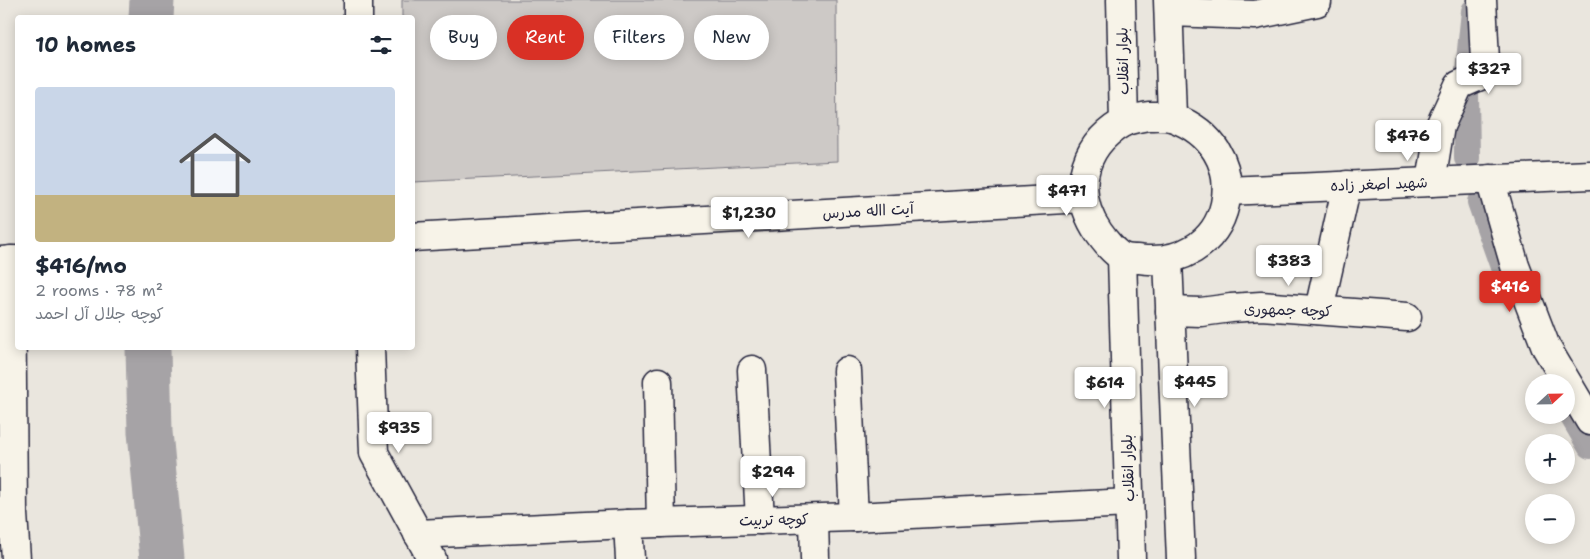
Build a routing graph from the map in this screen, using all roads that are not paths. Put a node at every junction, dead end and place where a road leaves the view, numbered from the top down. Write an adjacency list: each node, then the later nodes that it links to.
1 (358, 0): 6 (street)
2 (1121, 0): 8 (street, بلوار انقلاب)
3 (1317, 0): 5 (street)
4 (1482, 0): 11 (street)
5 (1168, 6): 7 (street)
6 (358, 15)
7 (1172, 117): 8 (street); 13 (street)
8 (1124, 122): 14 (street)
9 (1590, 175): 10 (street, شهید اصغر زاده)
10 (1490, 179): 11 (street, شهید اصغر زاده); 26 (street)
11 (1431, 182): 12 (street, شهید اصغر زاده)
12 (1347, 185): 13 (street, شهید اصغر زاده); 19 (street)
13 (1227, 191): 18 (street)
14 (1083, 198): 15 (street, آیت االه مدرس); 16 (street)
15 (415, 237)
16 (1122, 257): 18 (street); 27 (street, بلوار انقلاب)
17 (10, 260): 34 (street)
18 (1168, 260): 20 (street)
19 (1319, 310): 20 (street, کوچه جمهوری); 21 (street, کوچه جمهوری)
20 (1170, 311): 39 (street)
21 (1406, 317)
22 (370, 350): 33 (street)
23 (752, 370): 30 (street)
24 (847, 371): 28 (street)
25 (658, 382): 31 (street)
26 (1590, 421)
27 (1130, 503): 28 (street, کوچه تربیت); 38 (street, بلوار انقلاب)
28 (854, 518): 29 (street, کوچه تربیت)
29 (814, 519): 30 (street, کوچه تربیت); 37 (street)
30 (760, 520): 31 (street, کوچه تربیت)
31 (661, 523): 32 (street, کوچه تربیت)
32 (628, 524): 33 (street, کوچه تربیت); 36 (street)
33 (418, 534): 35 (street)
34 (16, 559)
35 (432, 559)
36 (630, 559)
37 (815, 559)
38 (1131, 559)
39 (1181, 559)

